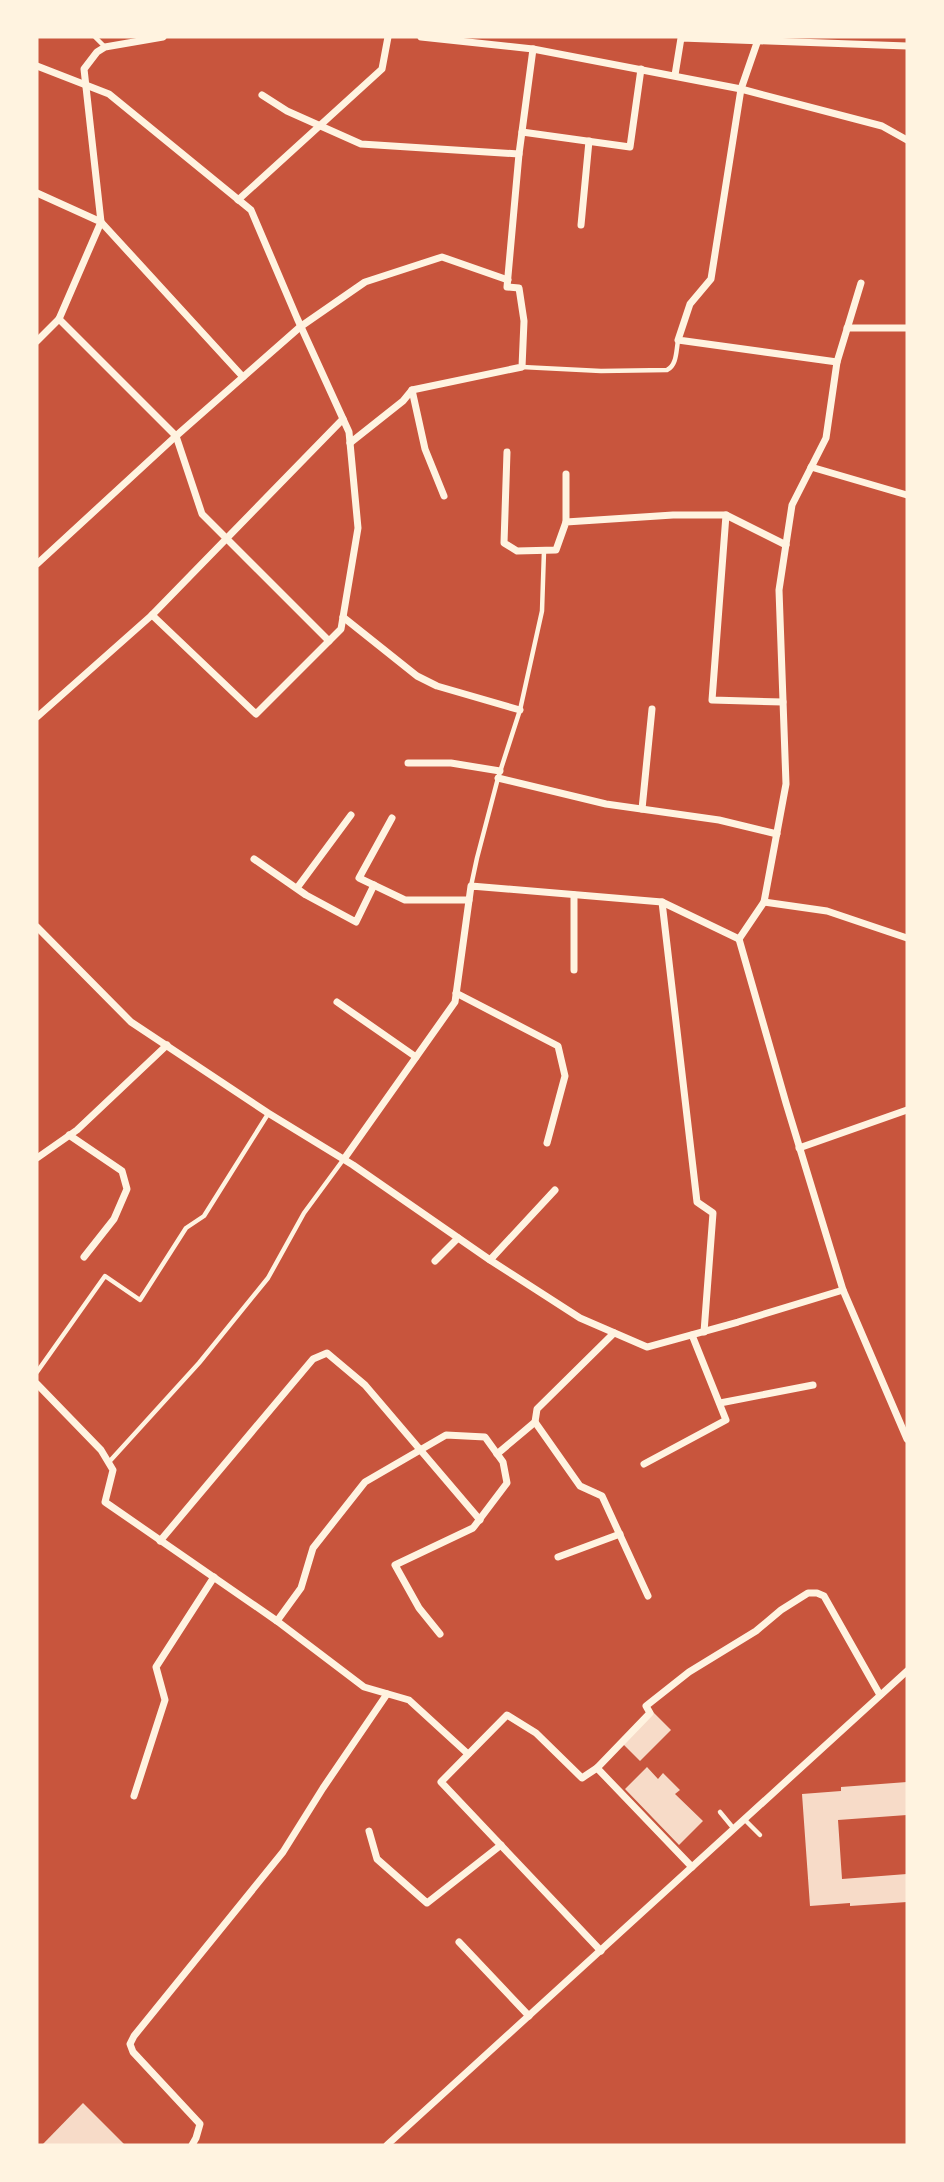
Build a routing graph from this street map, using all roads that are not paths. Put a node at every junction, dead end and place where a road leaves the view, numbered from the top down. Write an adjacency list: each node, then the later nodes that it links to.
1 (94, 37): 7 (lane)
2 (163, 37): 7 (street)
3 (421, 37): 8 (street)
4 (388, 39): 15 (street)
5 (759, 39): 6 (street); 11 (street); 13 (street)
6 (907, 46)
7 (105, 47): 12 (street)
8 (533, 49): 10 (street); 16 (street)
9 (37, 66): 12 (street)
10 (641, 69): 11 (street); 18 (street)
11 (675, 75): 13 (street)
12 (85, 84): 21 (street); 22 (street)
13 (741, 89): 17 (street); 30 (street)
14 (262, 95): 15 (street)
15 (321, 126): 19 (street); 21 (street)
16 (522, 132): 18 (street); 19 (street)
17 (907, 140)
18 (589, 141): 23 (street)
19 (519, 154): 24 (street)
20 (37, 193): 22 (street)
21 (239, 200): 27 (street)
22 (101, 222): 26 (street); 34 (street)
23 (581, 225)
24 (508, 280): 27 (street); 33 (street)
25 (862, 283): 28 (street)
26 (58, 319): 31 (street); 37 (street)
27 (300, 327): 34 (street); 36 (street)
28 (848, 328): 29 (street); 32 (street)
29 (907, 328)
30 (678, 340): 32 (street); 33 (lane)
31 (37, 341)
32 (837, 362): 40 (street)
33 (522, 367): 35 (street)
34 (243, 377): 37 (street)
35 (412, 390): 38 (street); 43 (street)
36 (343, 419): 38 (street); 46 (street)
37 (176, 436): 46 (street); 49 (street)
38 (350, 443): 51 (street)
39 (508, 452): 48 (street)
40 (811, 467): 42 (street); 47 (street)
41 (566, 474): 45 (street)
42 (907, 495)
43 (444, 496)
44 (726, 515): 45 (street); 47 (street); 53 (street)
45 (566, 522): 48 (street)
46 (226, 539): 50 (street); 52 (street)
47 (786, 545): 53 (street)
48 (544, 550): 55 (lane)
49 (37, 564)
50 (152, 615): 52 (street); 56 (street)
51 (343, 617): 52 (street); 55 (street)
52 (329, 641)
53 (783, 702): 62 (street)
54 (652, 709): 59 (street)
55 (520, 710): 58 (lane)
56 (37, 716)
57 (408, 763): 58 (street)
58 (499, 774): 59 (street); 65 (lane)
59 (642, 809): 62 (street)
60 (351, 815): 66 (street)
61 (392, 818): 64 (street)
62 (777, 834): 70 (street)
63 (254, 859): 66 (street)
64 (374, 885): 66 (street); 68 (street)
65 (471, 886): 67 (street); 68 (street)
66 (297, 888)
67 (573, 895): 69 (street); 74 (street)
68 (469, 900): 75 (street)
69 (662, 902): 73 (street); 92 (street)
70 (764, 902): 72 (street); 73 (street)
71 (37, 927): 77 (street)
72 (907, 938)
73 (739, 939): 83 (street)
74 (574, 970)
75 (456, 993): 78 (street); 82 (street)
76 (337, 1002): 78 (street)
77 (167, 1045): 80 (street); 81 (street)
78 (416, 1057): 85 (street)
79 (907, 1110): 83 (street)
80 (268, 1113): 85 (street); 95 (lane)
81 (69, 1135): 84 (street); 88 (street)
82 (547, 1143)
83 (799, 1148): 91 (street)
84 (37, 1158)
85 (344, 1159): 87 (street); 103 (lane)
86 (555, 1190): 89 (street)
87 (458, 1238): 89 (street); 90 (street)
88 (84, 1256)
89 (490, 1260): 93 (street)
90 (435, 1261)
91 (843, 1290): 92 (street); 100 (street)
92 (704, 1332): 94 (street)
93 (614, 1333): 94 (street); 99 (street)
94 (692, 1335): 98 (street)
95 (37, 1372)
96 (37, 1384): 103 (street)
97 (813, 1385): 98 (street)
98 (720, 1403): 104 (street)
99 (535, 1422): 102 (street); 106 (street)
100 (907, 1438)
101 (421, 1450): 102 (street); 105 (street); 107 (street); 111 (street)
102 (497, 1454): 105 (street)
103 (109, 1462): 107 (street)
104 (644, 1464)
105 (480, 1520): 112 (street)
106 (620, 1534): 108 (street); 110 (street)
107 (160, 1541): 109 (street)
108 (558, 1558)
109 (214, 1577): 111 (street); 118 (street)
110 (648, 1596)
111 (277, 1621): 114 (street)
112 (440, 1634)
113 (907, 1671): 115 (street)
114 (387, 1694): 116 (street); 129 (street)
115 (880, 1695): 117 (street); 120 (street)
116 (468, 1754): 117 (street); 124 (street)
117 (597, 1768): 125 (street)
118 (134, 1796)
119 (720, 1812): 121 (lane)
120 (744, 1819): 121 (street); 123 (lane)
121 (734, 1829): 125 (street)
122 (369, 1831): 124 (street)
123 (760, 1835)
124 (501, 1845): 127 (street)
125 (692, 1867): 127 (street)
126 (459, 1942): 128 (street)
127 (601, 1951): 128 (street)
128 (529, 2016): 130 (street)
129 (192, 2145)
130 (387, 2145)

